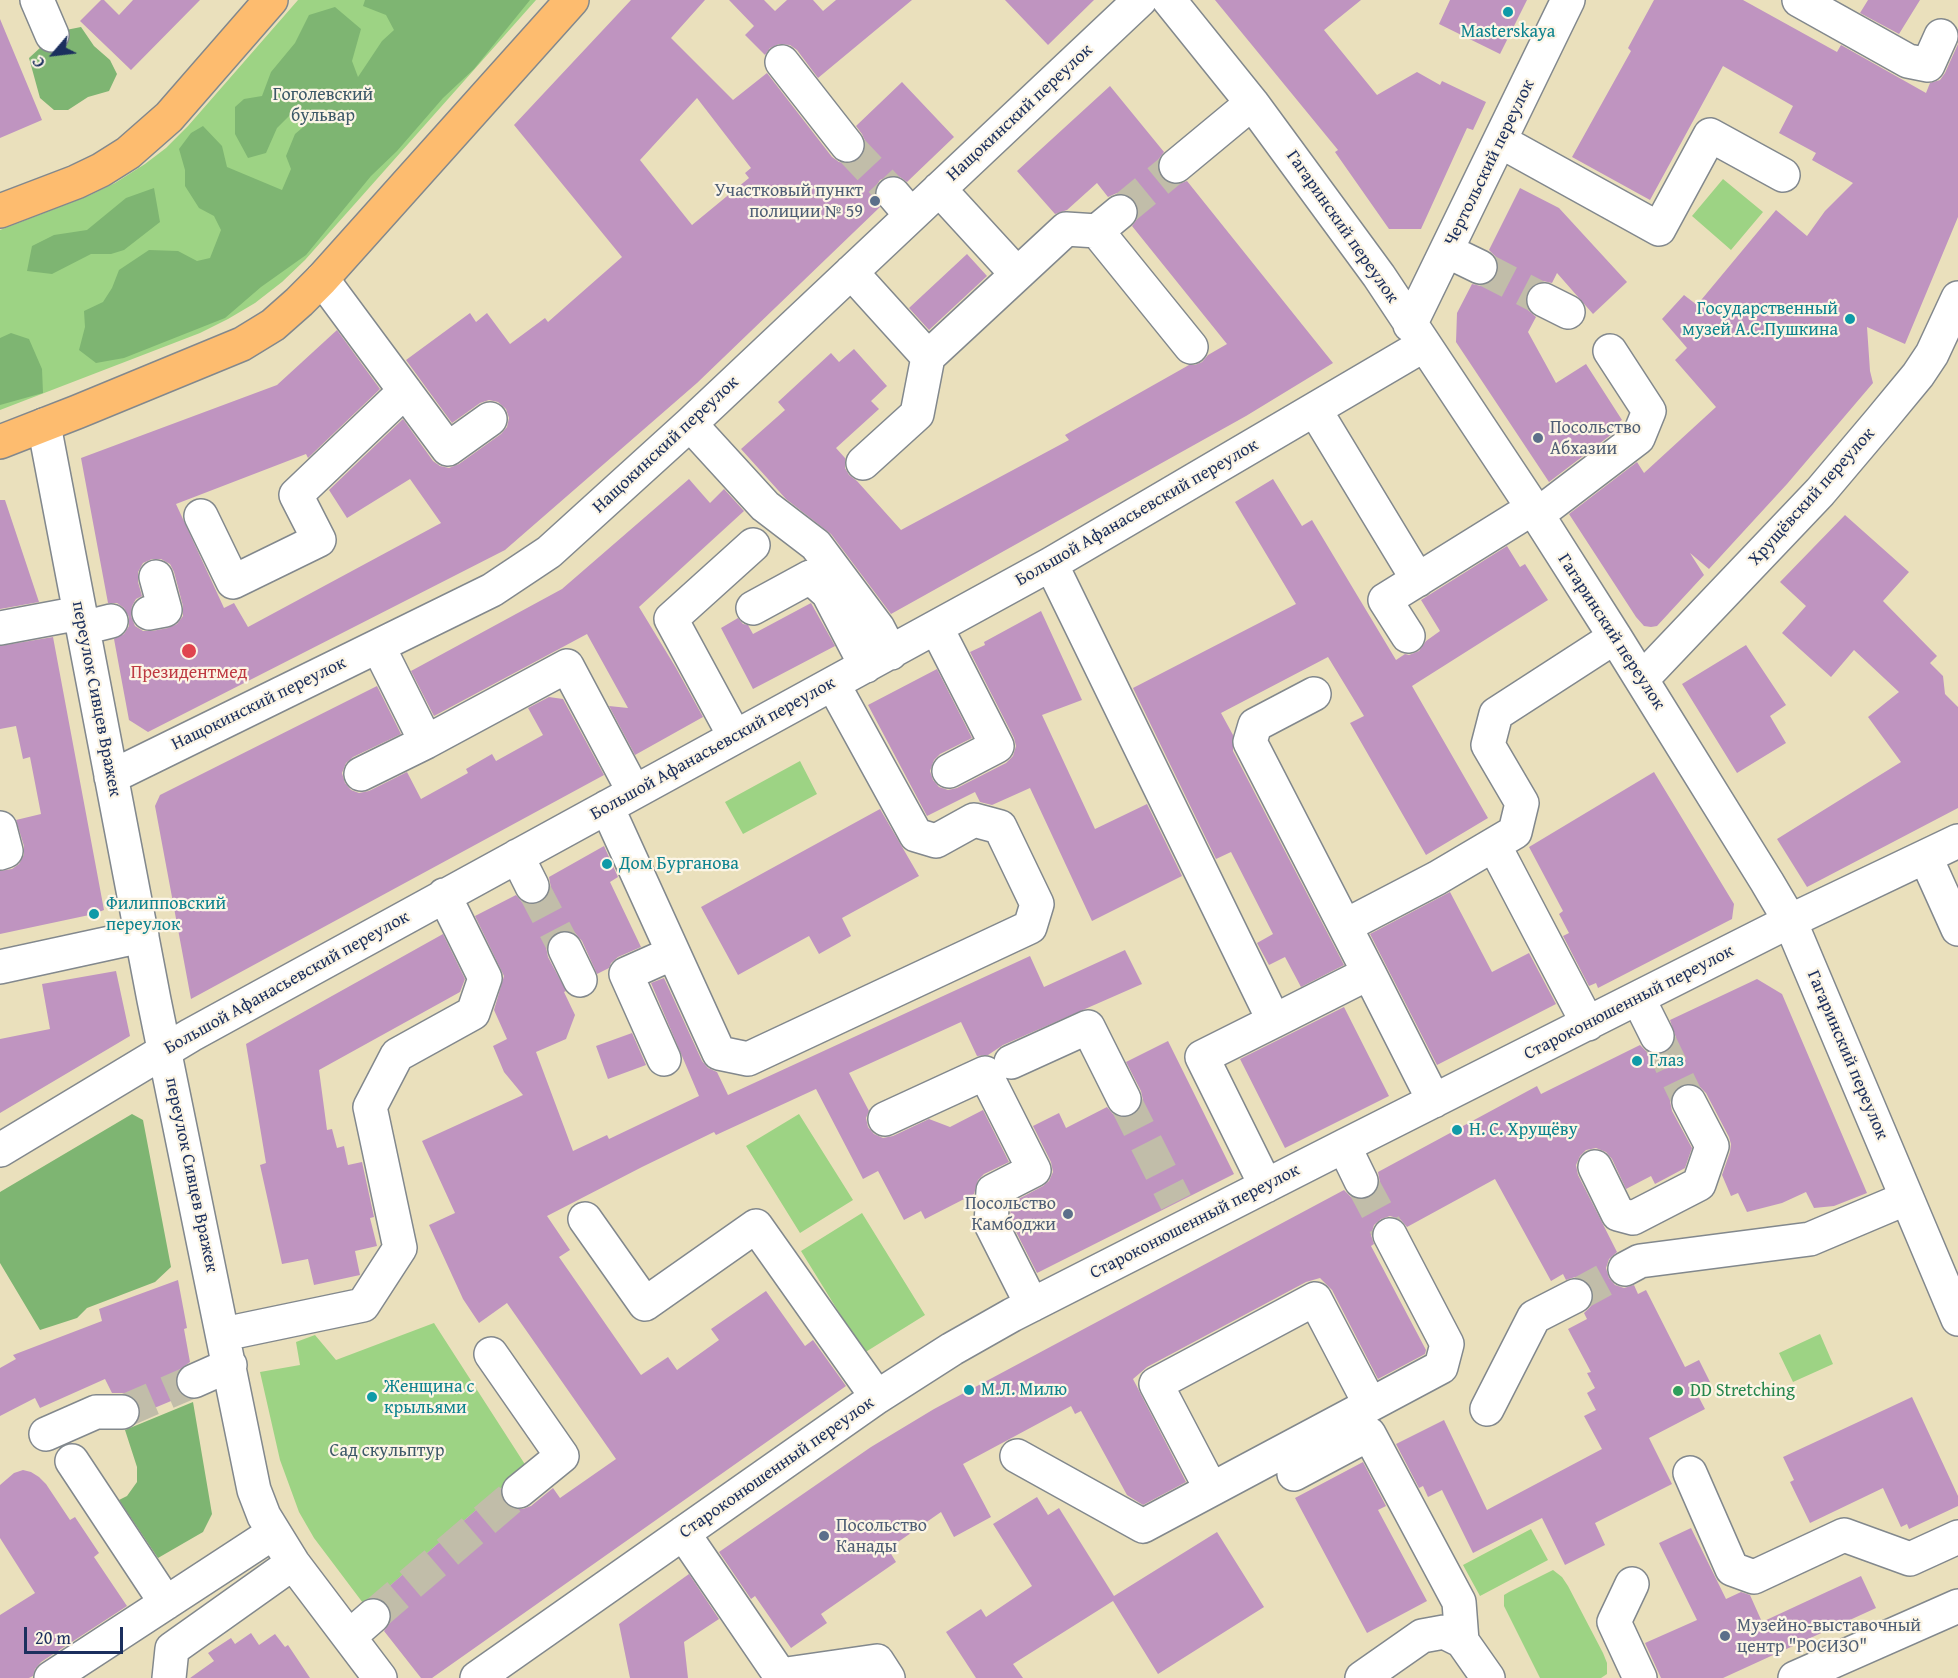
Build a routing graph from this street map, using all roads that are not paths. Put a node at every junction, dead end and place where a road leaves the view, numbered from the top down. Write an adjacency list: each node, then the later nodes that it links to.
1 (37, 0): 8 (street)
2 (271, 0): 17 (main road)
3 (572, 0): 22 (main road)
4 (1140, 0): 16 (street, Нащокинский переулок)
5 (1169, 0): 11 (street, Гагаринский переулок)
6 (1568, 0): 12 (street, Чертольский переулок)
7 (1799, 0): 9 (street)
8 (52, 35)
9 (1941, 36)
10 (782, 62): 13 (street)
11 (1252, 104): 14 (street); 24 (street, Гагаринский переулок)
12 (1500, 141): 15 (street); 18 (street, Чертольский переулок)
13 (847, 145)
14 (1176, 166)
15 (1783, 175)
16 (939, 189): 20 (street, Нащокинский переулок); 21 (street)
17 (0, 211)
18 (1447, 251): 19 (street); 24 (street, Чертольский переулок)
19 (1480, 267)
20 (851, 272): 27 (street); 31 (street, Нащокинский переулок)
21 (1017, 274): 25 (street); 27 (street)
22 (322, 279): 28 (street); 32 (main road)
23 (1958, 298): 50 (street, Хрущёвский переулок)
24 (1417, 335): 29 (street, Большой Афанасьевский переулок); 35 (street, Гагаринский переулок)
25 (1191, 347)
26 (1610, 351): 35 (street)
27 (928, 357): 34 (street)
28 (405, 392): 30 (street); 36 (street)
29 (1315, 410): 38 (street, Большой Афанасьевский переулок); 40 (street)
30 (490, 419)
31 (690, 424): 48 (street, Нащокинский переулок); 49 (street)
32 (44, 425): 33 (main road); 43 (street, переулок Сивцев Вражек)
33 (0, 442)
34 (863, 463)
35 (1535, 512): 40 (street); 47 (street, Гагаринский переулок)
36 (201, 516)
37 (753, 544): 53 (street)
38 (1051, 564): 44 (street, Большой Афанасьевский переулок); 77 (street)
39 (156, 576): 42 (street)
40 (1418, 580): 46 (street)
41 (753, 608): 49 (street)
42 (162, 619)
43 (91, 621): 45 (street); 57 (street, переулок Сивцев Вражек)
44 (936, 627): 49 (street, Большой Афанасьевский переулок); 55 (street)
45 (0, 628)
46 (1408, 636)
47 (1615, 636): 50 (street, Гагаринский переулок); 61 (street)
48 (378, 646): 54 (street); 57 (street, Нащокинский переулок)
49 (879, 659): 51 (street, Большой Афанасьевский переулок)
50 (1642, 679): 67 (street, Гагаринский переулок)
51 (833, 684): 53 (street, Большой Афанасьевский переулок); 72 (street)
52 (1314, 694): 68 (street)
53 (735, 737): 58 (street, Большой Афанасьевский переулок)
54 (426, 742): 56 (street); 58 (street)
55 (949, 771)
56 (361, 774)
57 (111, 777): 70 (street, переулок Сивцев Вражек)
58 (620, 800): 63 (street, Большой Афанасьевский переулок); 72 (street)
59 (0, 828): 62 (street)
60 (1958, 841): 64 (street, Староконюшенный переулок)
61 (1494, 845): 68 (street); 78 (street)
62 (0, 852)
63 (517, 856): 65 (street); 66 (street, Большой Афанасьевский переулок)
64 (1926, 858): 67 (street, Староконюшенный переулок); 69 (street)
65 (532, 886)
66 (444, 895): 80 (street, Большой Афанасьевский переулок); 100 (street)
67 (1790, 921): 76 (street, Староконюшенный переулок); 92 (street, Гагаринский переулок)
68 (1345, 926): 74 (street)
69 (1958, 929)
70 (142, 936): 73 (street); 80 (street, переулок Сивцев Вражек)
71 (565, 949): 75 (street)
72 (673, 953): 81 (street)
73 (0, 967)
74 (1370, 973): 77 (street); 84 (street)
75 (580, 980)
76 (1638, 999): 78 (street, Староконюшенный переулок); 79 (street)
77 (1274, 1021): 91 (street)
78 (1588, 1024): 84 (street, Староконюшенный переулок)
79 (1657, 1036)
80 (165, 1051): 88 (street, Большой Афанасьевский переулок); 100 (street, переулок Сивцев Вражек)
81 (664, 1059)
82 (1011, 1062): 83 (street)
83 (1124, 1099)
84 (1434, 1101): 87 (street, Староконюшенный переулок)
85 (1689, 1102): 89 (street)
86 (885, 1119): 98 (street)
87 (1344, 1146): 90 (street); 91 (street, Староконюшенный переулок)
88 (0, 1150)
89 (1595, 1167)
90 (1361, 1181)
91 (1266, 1186): 98 (street, Староконюшенный переулок)
92 (1907, 1198): 95 (street); 96 (street, Гагаринский переулок)
93 (585, 1219): 103 (street)
94 (1390, 1235): 104 (street)
95 (1625, 1269)
96 (1949, 1274): 99 (street, Гагаринский переулок)
97 (1575, 1296): 105 (street)
98 (1032, 1305): 103 (street, Староконюшенный переулок)
99 (1958, 1319)
100 (226, 1350): 102 (street); 114 (street, переулок Сивцев Вражек)
101 (491, 1354): 113 (street)
102 (194, 1381)
103 (877, 1398): 115 (street, Староконюшенный переулок)
104 (1370, 1404): 112 (street); 112 (street)
105 (1487, 1409)
106 (122, 1412): 107 (street)
107 (46, 1434)
108 (1017, 1456): 112 (street)
109 (72, 1461): 119 (street)
110 (1690, 1473): 116 (street)
111 (1294, 1474): 123 (street)
112 (1211, 1489)
113 (519, 1491)
114 (273, 1533): 117 (street, переулок Сивцев Вражек); 119 (street)
115 (683, 1533): 127 (street, Староконюшенный переулок); 128 (street)
116 (1958, 1537)
117 (293, 1563): 122 (street, переулок Сивцев Вражек); 125 (street)
118 (1632, 1584): 131 (street)
119 (166, 1603): 124 (street)
120 (1958, 1606): 132 (street)
121 (373, 1616): 122 (street)
122 (349, 1638): 126 (street, переулок Сивцев Вражек)
123 (1462, 1641): 129 (street); 130 (street)
124 (51, 1678)
125 (169, 1678)
126 (380, 1678)
127 (477, 1678)
128 (888, 1678)
129 (1362, 1678)
130 (1488, 1678)
131 (1640, 1678)
132 (1795, 1678)

